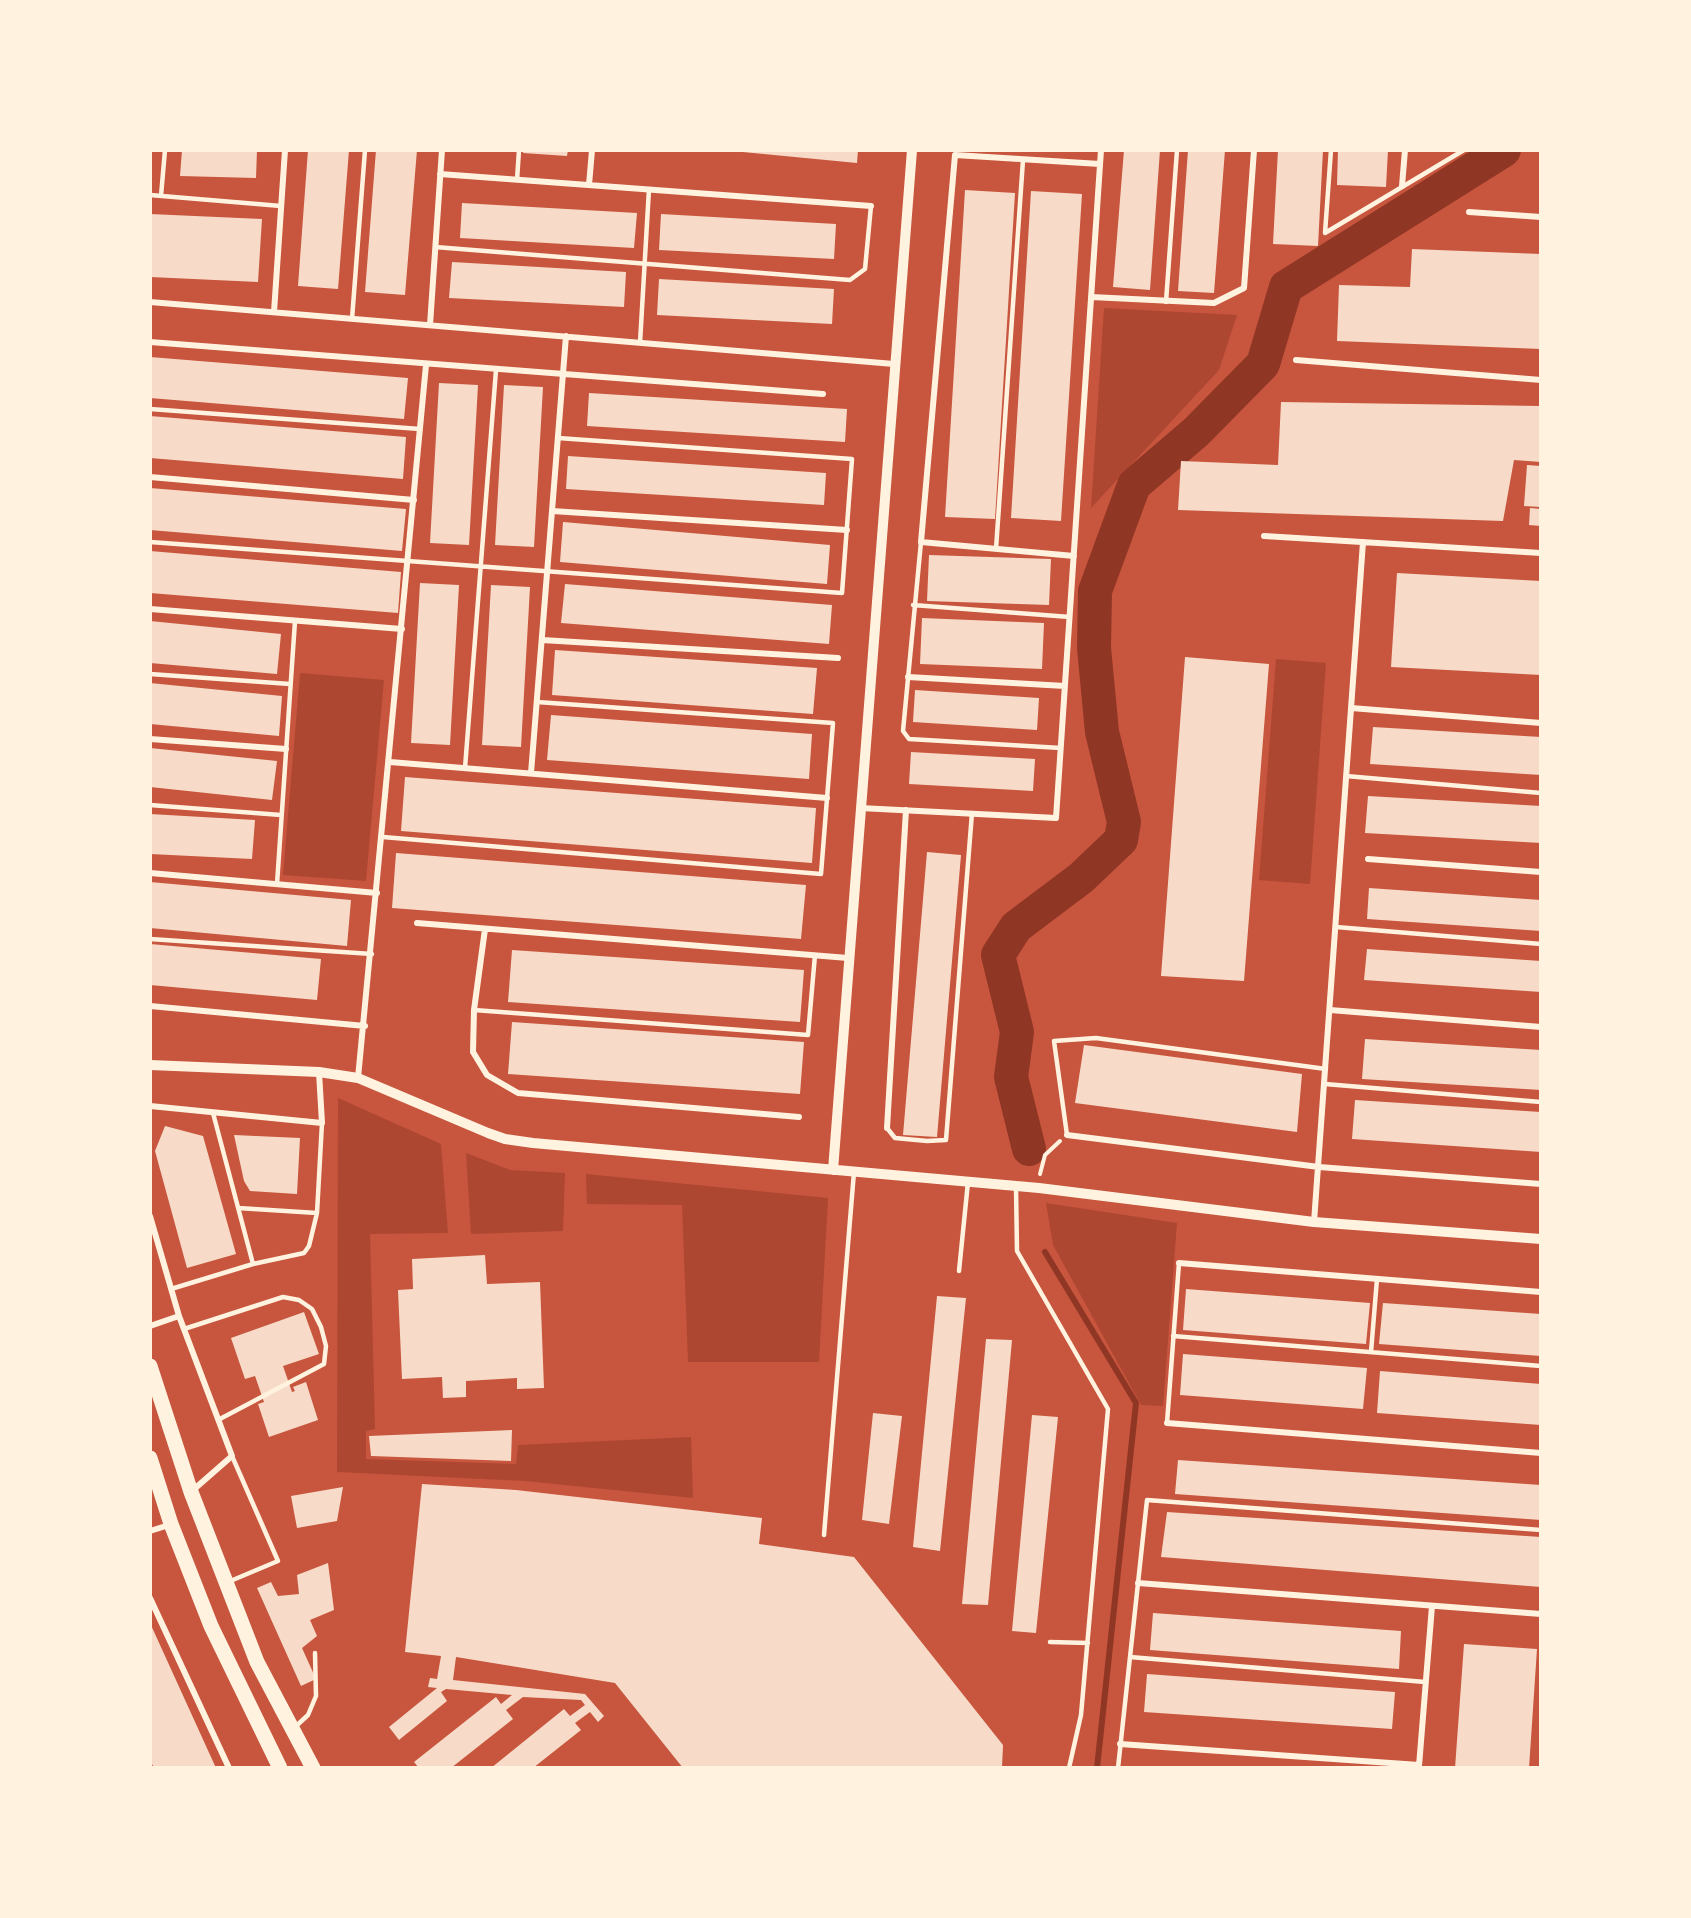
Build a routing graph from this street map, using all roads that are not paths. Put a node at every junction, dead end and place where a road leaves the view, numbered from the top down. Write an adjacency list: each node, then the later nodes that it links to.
1 (165, 150): 22 (lane)
2 (285, 150): 23 (street)
3 (365, 150): 33 (lane)
4 (442, 150): 16 (street)
5 (519, 150): 17 (lane)
6 (592, 150): 18 (street)
7 (912, 150): 40 (street)
8 (1101, 150): 15 (street)
9 (1177, 150): 31 (lane)
10 (1254, 150): 31 (street)
11 (1331, 150): 19 (lane)
12 (1405, 150): 19 (street)
13 (1464, 150): 19 (lane)
14 (1023, 159): 15 (street); 54 (street); 56 (lane)
15 (1100, 164): 29 (street)
16 (440, 174): 17 (street); 27 (street)
17 (517, 180): 18 (street)
18 (589, 185): 20 (street)
19 (1402, 186)
20 (649, 189): 24 (street); 28 (lane)
21 (150, 195): 22 (lane)
22 (162, 196): 23 (lane)
23 (282, 206): 32 (street)
24 (871, 206): 28 (lane)
25 (1469, 212): 26 (street)
26 (1541, 217)
27 (435, 247): 28 (lane); 34 (street)
28 (645, 264): 37 (lane)
29 (1091, 297): 31 (street); 58 (street)
30 (150, 302): 32 (street)
31 (1166, 302)
32 (274, 312): 33 (street)
33 (352, 319): 34 (street)
34 (430, 325): 35 (street)
35 (566, 336): 37 (street); 42 (street)
36 (150, 342): 39 (street)
37 (640, 343): 40 (street)
38 (1296, 360): 43 (street)
39 (426, 364): 41 (street); 46 (street)
40 (894, 364): 86 (street)
41 (496, 370): 42 (street); 60 (lane)
42 (563, 376): 44 (street); 47 (street)
43 (1541, 380)
44 (824, 394)
45 (150, 409): 46 (lane)
46 (420, 429): 49 (street)
47 (558, 438): 50 (street); 51 (lane)
48 (150, 477): 49 (street)
49 (414, 500): 59 (street)
50 (552, 511): 51 (street); 61 (street)
51 (847, 530): 61 (lane)
52 (1264, 536): 55 (street)
53 (150, 542): 59 (lane)
54 (921, 542): 56 (street); 62 (lane)
55 (1363, 542): 57 (street); 74 (street)
56 (996, 549): 58 (street)
57 (1541, 553)
58 (1074, 556): 64 (street)
59 (408, 561): 60 (lane); 66 (street)
60 (481, 567): 61 (lane); 80 (lane)
61 (547, 571): 67 (street)
62 (913, 605): 64 (lane); 70 (lane)
63 (150, 609): 65 (street)
64 (1070, 617): 72 (street)
65 (295, 621): 66 (street); 71 (lane)
66 (402, 628): 79 (street)
67 (542, 640): 68 (street); 73 (street)
68 (838, 658)
69 (150, 674): 71 (lane)
70 (908, 677): 72 (street); 78 (lane)
71 (290, 684): 77 (lane)
72 (1065, 686): 78 (street)
73 (537, 702): 81 (street); 84 (lane)
74 (1351, 708): 75 (street); 82 (street)
75 (1541, 723)
76 (150, 739): 77 (street)
77 (286, 748): 89 (lane)
78 (1061, 748): 88 (street)
79 (390, 762): 80 (street); 90 (street)
80 (465, 768): 81 (street)
81 (531, 773): 84 (street)
82 (1346, 776): 83 (lane); 97 (street)
83 (1541, 793)
84 (827, 798): 90 (lane)
85 (150, 805): 89 (lane)
86 (860, 808): 87 (street); 103 (street)
87 (906, 810): 88 (street); 119 (street)
88 (972, 813): 119 (lane)
89 (281, 815): 94 (lane)
90 (382, 837): 95 (street)
91 (1368, 859): 92 (street)
92 (1541, 872)
93 (150, 873): 94 (street)
94 (277, 884): 95 (street)
95 (377, 893): 101 (street)
96 (417, 924): 98 (street)
97 (1336, 927): 100 (lane); 106 (street)
98 (485, 930): 102 (street); 105 (street)
99 (150, 939): 101 (lane)
100 (1541, 945)
101 (372, 954): 107 (street)
102 (815, 955): 103 (street); 105 (lane)
103 (848, 958): 122 (street)
104 (150, 1006): 107 (street)
105 (474, 1010): 117 (street)
106 (1330, 1011): 108 (street); 110 (street)
107 (365, 1026): 112 (street)
108 (1541, 1027)
109 (150, 1065): 111 (street)
110 (1326, 1069): 113 (street); 120 (lane)
111 (319, 1072): 112 (street); 118 (street)
112 (358, 1078): 122 (street)
113 (1325, 1084): 114 (lane); 121 (street)
114 (1541, 1102)
115 (150, 1106): 116 (street)
116 (213, 1113): 118 (street); 127 (lane)
117 (799, 1117)
118 (322, 1123): 128 (lane)
119 (887, 1128)
120 (1067, 1135): 121 (street)
121 (1319, 1167): 125 (street); 130 (street)
122 (833, 1170): 123 (street)
123 (854, 1172): 124 (street); 154 (lane)
124 (968, 1182): 126 (street); 134 (lane)
125 (1541, 1184)
126 (1016, 1187): 130 (street); 161 (lane)
127 (238, 1208): 128 (lane); 133 (lane)
128 (317, 1214): 133 (lane)
129 (150, 1216): 136 (street)
130 (1314, 1222): 131 (street)
131 (1541, 1239)
132 (1179, 1263): 135 (street); 141 (lane)
133 (253, 1264): 136 (lane)
134 (959, 1271)
135 (1377, 1279): 137 (street); 142 (lane)
136 (171, 1289): 138 (street)
137 (1541, 1292)
138 (179, 1316): 139 (street); 140 (street)
139 (150, 1326)
140 (184, 1329): 145 (street); 145 (lane)
141 (1173, 1336): 142 (lane); 146 (lane)
142 (1371, 1352): 144 (lane)
143 (150, 1366): 150 (main road)
144 (1541, 1366)
145 (218, 1420): 148 (street)
146 (1167, 1423): 147 (street)
147 (1541, 1453)
148 (232, 1456): 150 (street); 155 (lane)
149 (150, 1458): 151 (main road)
150 (191, 1492): 155 (main road)
151 (171, 1524): 153 (street); 169 (main road)
152 (1541, 1530): 156 (lane)
153 (150, 1531)
154 (824, 1535)
155 (225, 1583): 165 (main road)
156 (1138, 1583): 158 (street); 163 (lane)
157 (150, 1598): 168 (street)
158 (1432, 1606): 159 (street); 164 (street)
159 (1541, 1614)
160 (1050, 1642): 161 (lane)
161 (1088, 1643): 171 (lane)
162 (315, 1653): 165 (lane)
163 (1130, 1658): 164 (lane); 166 (lane)
164 (1425, 1682): 167 (street)
165 (292, 1730): 170 (main road)
166 (1120, 1744): 167 (street); 172 (lane)
167 (1419, 1767)
168 (229, 1768)
169 (279, 1768)
170 (313, 1768)
171 (1069, 1768)
172 (1118, 1768)

